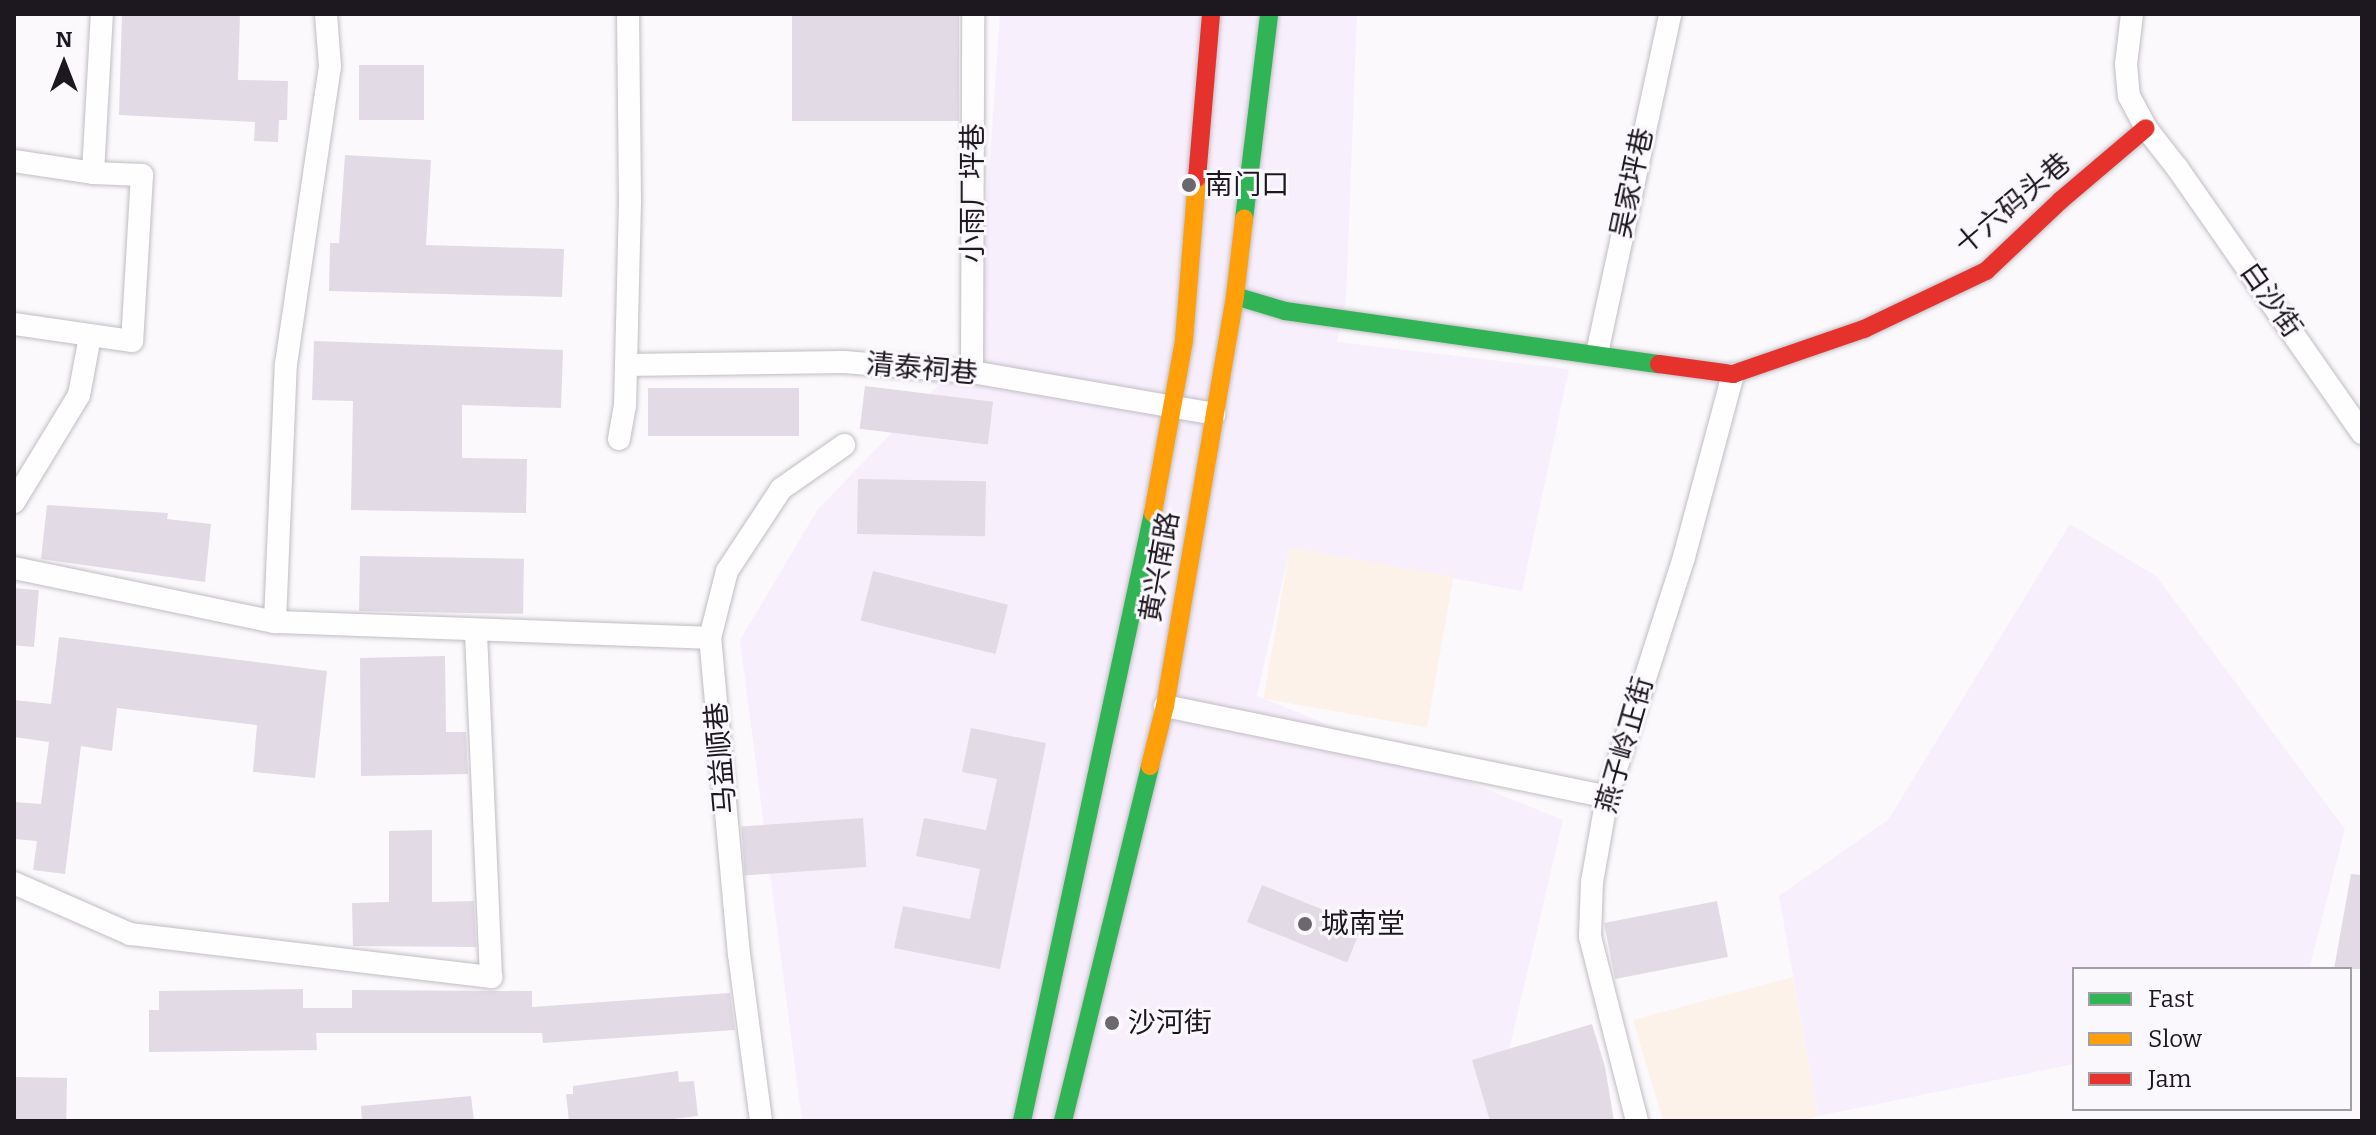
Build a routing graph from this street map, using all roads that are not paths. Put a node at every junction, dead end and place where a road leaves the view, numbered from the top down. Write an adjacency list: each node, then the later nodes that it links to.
1 (102, 14): 11 (street)
2 (326, 14): 26 (street)
3 (628, 14): 16 (street)
4 (973, 14): 17 (street, 小雨厂坪巷)
5 (1211, 14): 19 (main road, 黄兴南路)
6 (1269, 14): 12 (main road, 黄兴南路)
7 (1670, 14): 15 (street, 吴家坪巷)
8 (2132, 14): 9 (street, 白沙街)
9 (2146, 128): 18 (main road, 十六码头巷); 21 (street, 白沙街)
10 (14, 161): 11 (street)
11 (93, 173): 14 (street)
12 (1235, 296): 15 (main road); 20 (main road, 黄兴南路)
13 (14, 324): 14 (street)
14 (90, 337): 24 (street)
15 (1597, 353): 18 (main road)
16 (626, 365): 17 (street, 清泰祠巷); 22 (street)
17 (972, 372): 19 (street, 清泰祠巷)
18 (1733, 374): 30 (street, 燕子岭正街)
19 (1173, 406): 20 (street, 清泰祠巷); 33 (main road, 黄兴南路)
20 (1214, 414): 29 (main road, 黄兴南路)
21 (2362, 433)
22 (619, 439)
23 (844, 445): 28 (street, 马益顺巷)
24 (14, 502)
25 (14, 568): 26 (street)
26 (275, 622): 27 (street)
27 (476, 630): 28 (street); 31 (street)
28 (710, 638): 32 (street, 马益顺巷)
29 (1165, 706): 30 (street); 34 (main road, 黄兴南路)
30 (1607, 797): 35 (street, 燕子岭正街)
31 (14, 883)
32 (761, 1121)
33 (1022, 1121)
34 (1063, 1121)
35 (1637, 1121)

